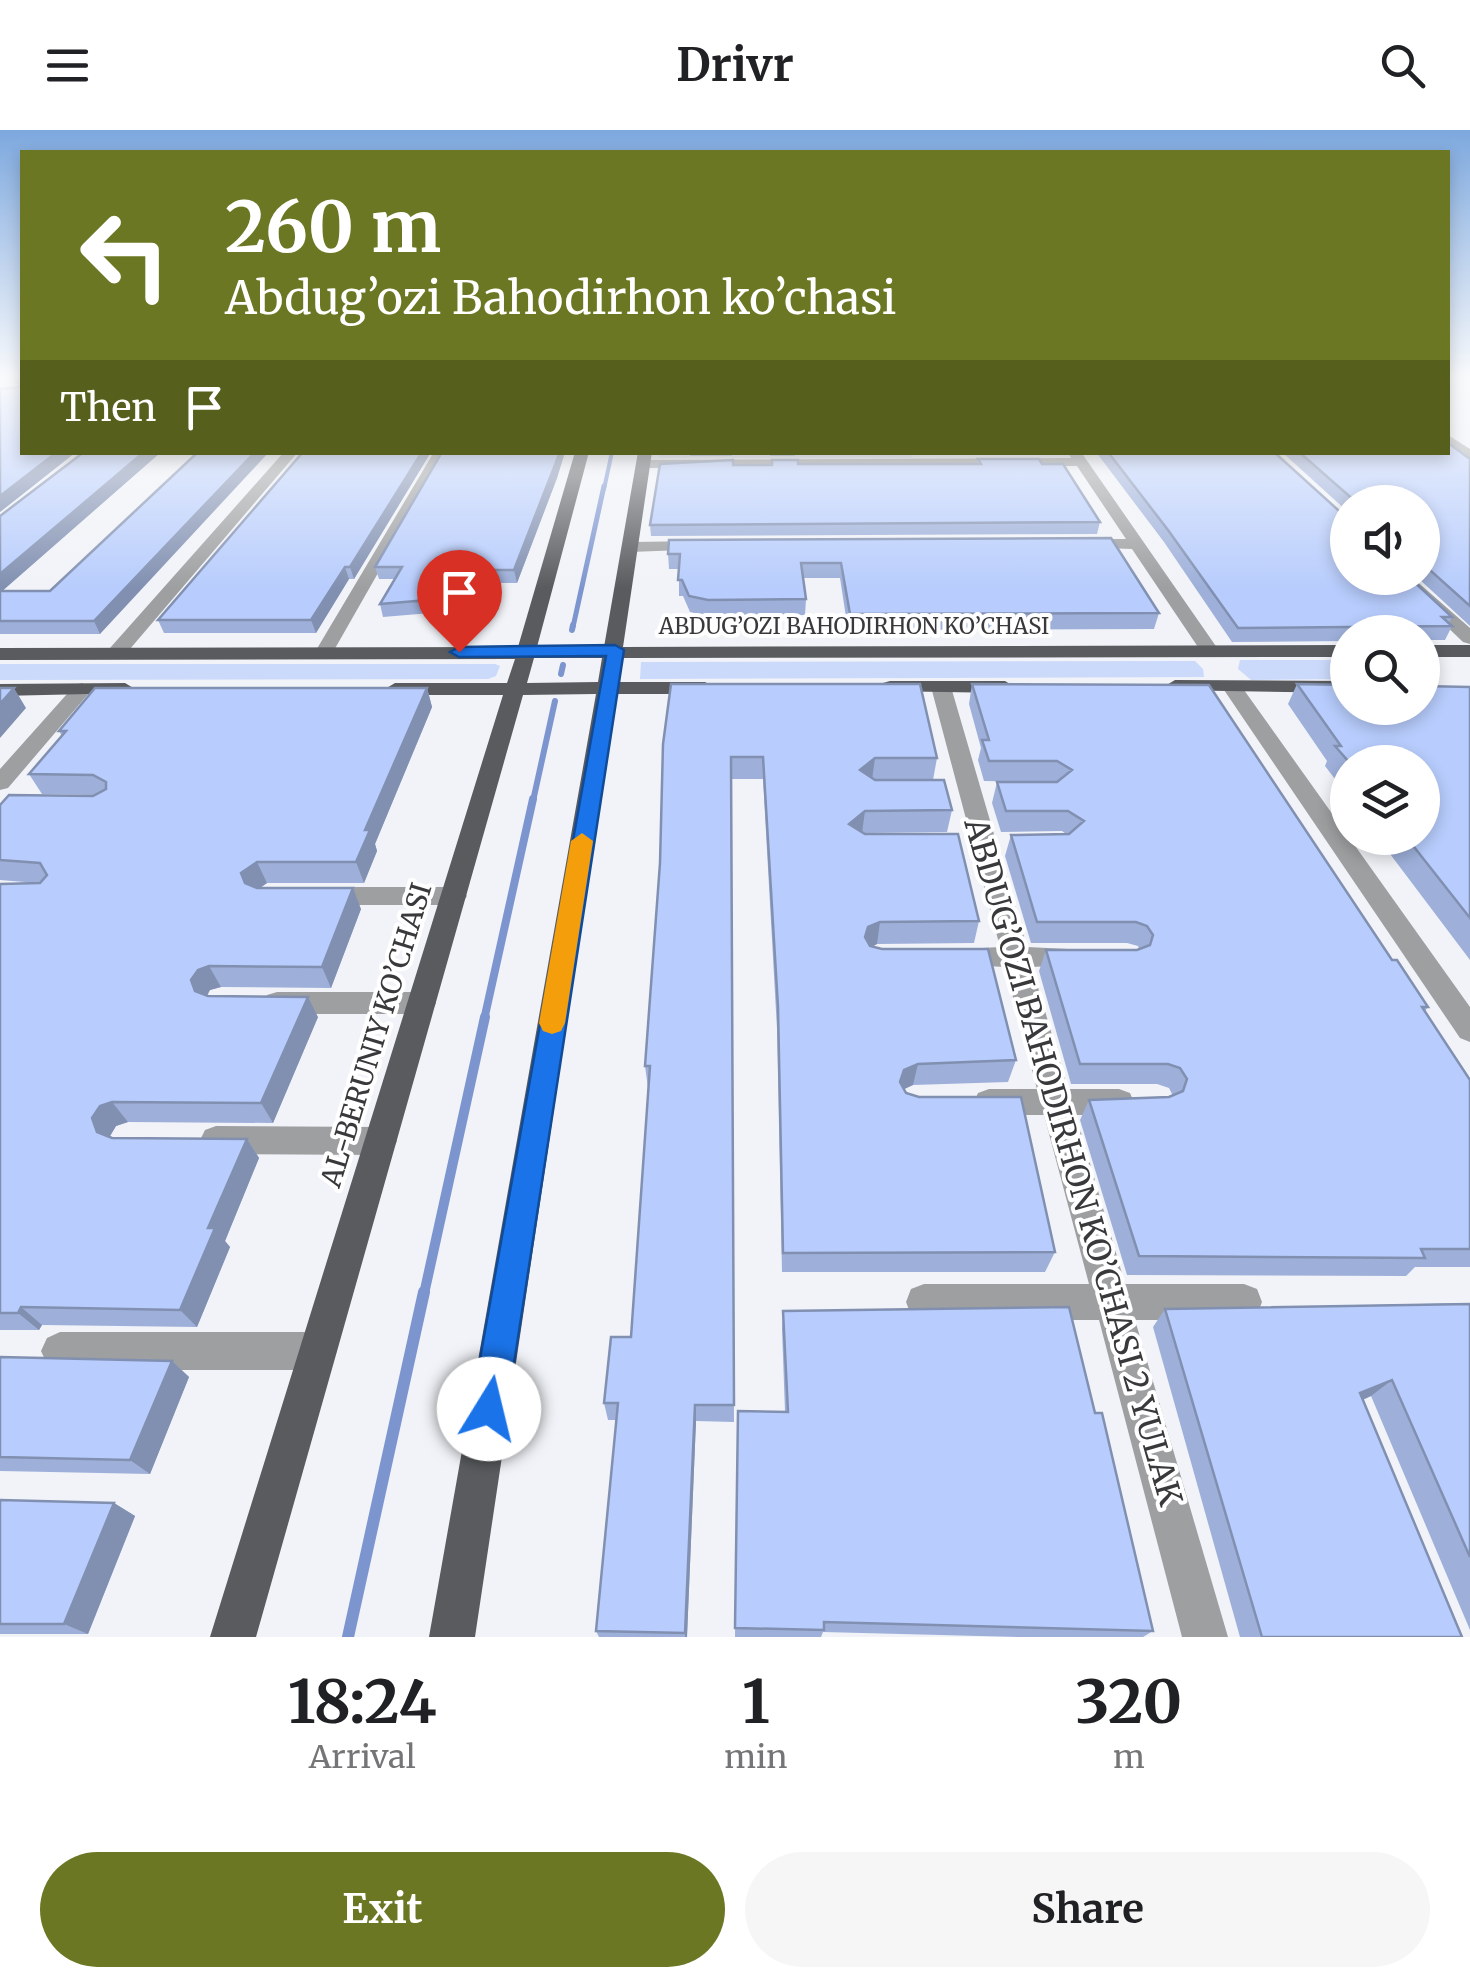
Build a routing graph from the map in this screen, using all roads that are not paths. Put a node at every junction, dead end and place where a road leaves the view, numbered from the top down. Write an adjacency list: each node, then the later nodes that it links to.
1 (289, 455): 16 (street)
2 (439, 455): 17 (street)
3 (581, 455): 18 (main road, AL-BERUNIY KO’CHASI)
4 (1077, 457): 5 (street); 7 (street)
5 (644, 458): 9 (main road)
6 (1058, 544): 7 (street)
7 (1136, 544): 19 (street)
8 (728, 546): 9 (street)
9 (631, 547): 12 (main road)
10 (1423, 595): 11 (street)
11 (1470, 638)
12 (615, 650): 18 (main road, ABDUG’OZI BAHODIRHON KO’CHASI); 19 (main road, ABDUG’OZI BAHODIRHON KO’CHASI); 28 (main road)
13 (1330, 651): 19 (main road, ABDUG’OZI BAHODIRHON KO’CHASI)
14 (1440, 651): 15 (main road)
15 (1470, 651)
16 (116, 652): 17 (main road, ABDUG’OZI BAHODIRHON KO’CHASI); 20 (main road, ABDUG’OZI BAHODIRHON KO’CHASI)
17 (324, 652): 18 (main road, ABDUG’OZI BAHODIRHON KO’CHASI)
18 (526, 652): 27 (main road, AL-BERUNIY KO’CHASI)
19 (1211, 652)
20 (0, 654)
21 (1146, 686): 25 (main road)
22 (863, 687): 23 (main road)
23 (942, 687): 24 (main road); 37 (street, ABDUG’OZI BAHODIRHON KO’CHASI 2 YULAK)
24 (1034, 687)
25 (1232, 687): 26 (main road); 42 (street)
26 (1330, 687)
27 (516, 688): 28 (main road); 31 (main road); 36 (main road, AL-BERUNIY KO’CHASI)
28 (608, 688): 29 (main road); 54 (main road)
29 (726, 688)
30 (155, 689): 33 (main road)
31 (371, 689)
32 (0, 690): 33 (main road)
33 (82, 690): 34 (street)
34 (0, 782)
35 (304, 896): 36 (street)
36 (454, 896): 41 (main road, AL-BERUNIY KO’CHASI)
37 (1016, 956): 38 (street); 39 (street); 44 (street, ABDUG’OZI BAHODIRHON KO’CHASI 2 YULAK)
38 (937, 957)
39 (1108, 957)
40 (257, 1002): 41 (street)
41 (422, 1003): 47 (main road, AL-BERUNIY KO’CHASI)
42 (1470, 1030)
43 (967, 1102): 44 (street)
44 (1056, 1102): 45 (street); 50 (street, ABDUG’OZI BAHODIRHON KO’CHASI 2 YULAK)
45 (1156, 1102)
46 (186, 1140): 47 (street)
47 (381, 1141): 52 (main road, AL-BERUNIY KO’CHASI)
48 (924, 1302): 50 (street)
49 (1244, 1302): 50 (street)
50 (1112, 1303): 55 (street, ABDUG’OZI BAHODIRHON KO’CHASI 2 YULAK)
51 (60, 1351): 52 (street)
52 (318, 1351): 53 (main road, AL-BERUNIY KO’CHASI)
53 (233, 1637)
54 (452, 1637)
55 (1205, 1637)

